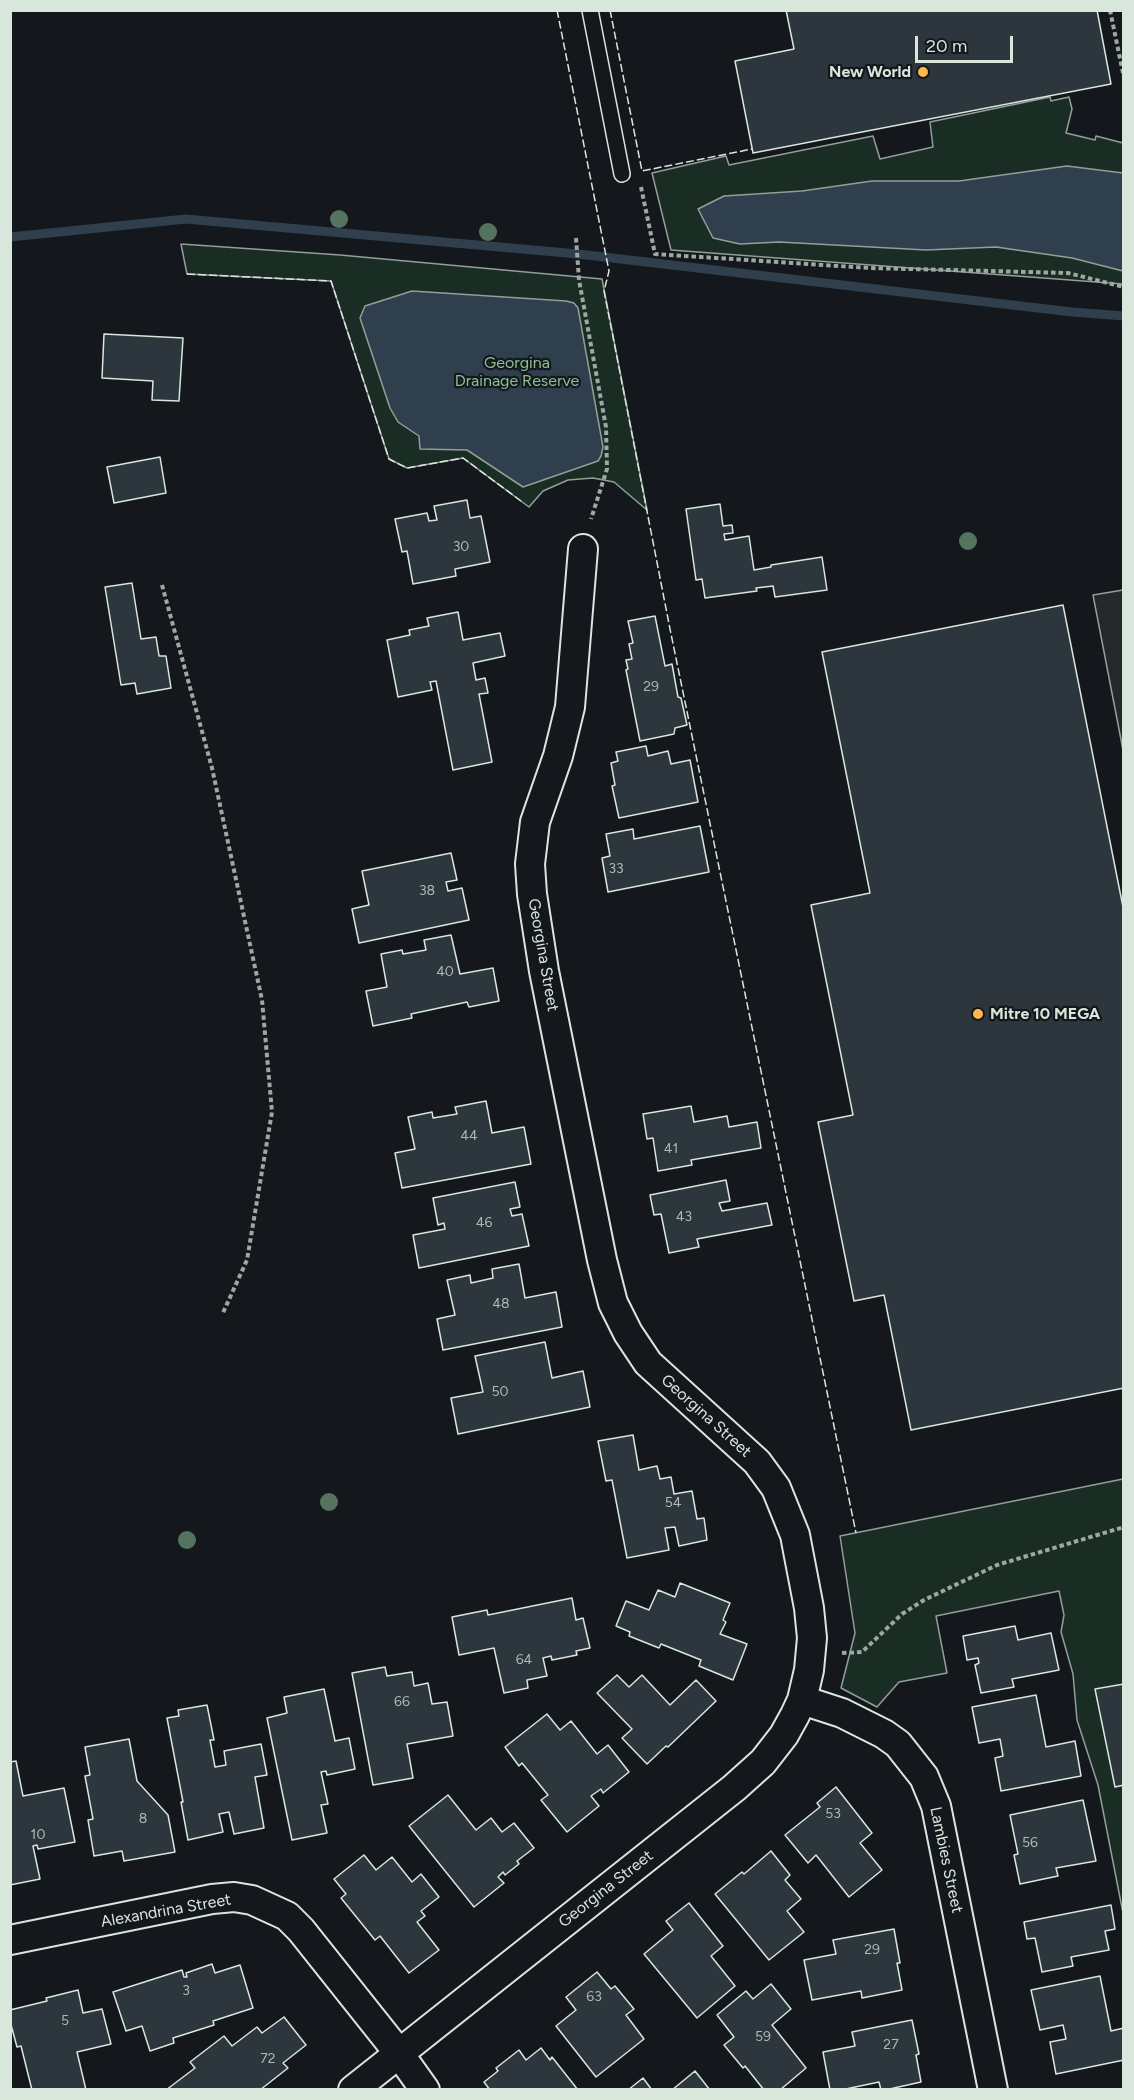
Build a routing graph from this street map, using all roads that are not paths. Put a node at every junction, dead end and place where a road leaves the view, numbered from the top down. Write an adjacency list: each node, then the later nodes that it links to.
1 (590, 10): 2 (lane)
2 (622, 174)
3 (583, 549): 4 (street, Georgina Street)
4 (802, 1700): 6 (street, Georgina Street); 9 (street, Lambies Street)
5 (10, 1940): 6 (street, Alexandrina Street)
6 (398, 2052): 7 (street, Georgina Street); 8 (street, Alexandrina Street)
7 (353, 2090)
8 (425, 2090)
9 (993, 2090)

